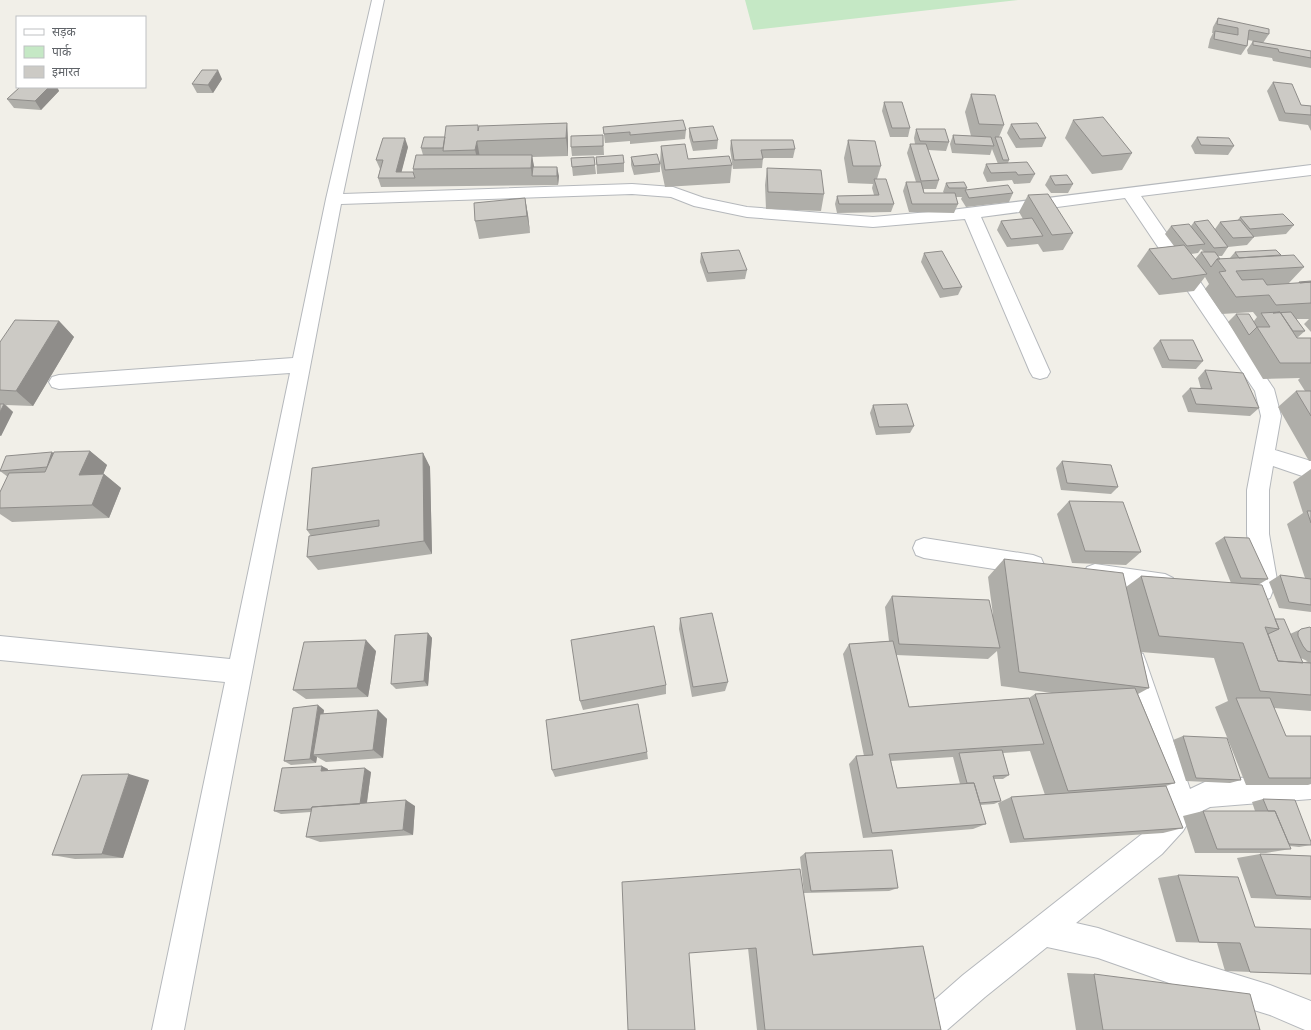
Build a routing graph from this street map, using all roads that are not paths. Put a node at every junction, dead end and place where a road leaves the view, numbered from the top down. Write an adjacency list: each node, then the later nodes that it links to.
1 (378, 0): 4 (street)
2 (1311, 170): 3 (street)
3 (1130, 193): 5 (street); 9 (street)
4 (334, 199): 5 (street); 6 (street)
5 (971, 213): 7 (street)
6 (301, 365): 8 (street); 18 (street)
7 (1040, 372)
8 (59, 382)
9 (1264, 455): 10 (street); 15 (street)
10 (1311, 470)
11 (924, 548): 12 (street)
12 (1050, 567)
13 (1074, 571): 14 (street)
14 (1181, 587)
15 (1218, 593)
16 (1127, 643): 20 (street)
17 (0, 648): 18 (street)
18 (240, 672): 23 (street)
19 (1311, 786): 20 (street)
20 (1182, 806): 21 (street)
21 (1043, 931): 22 (street); 24 (street)
22 (1311, 1017)
23 (168, 1030)
24 (924, 1030)

